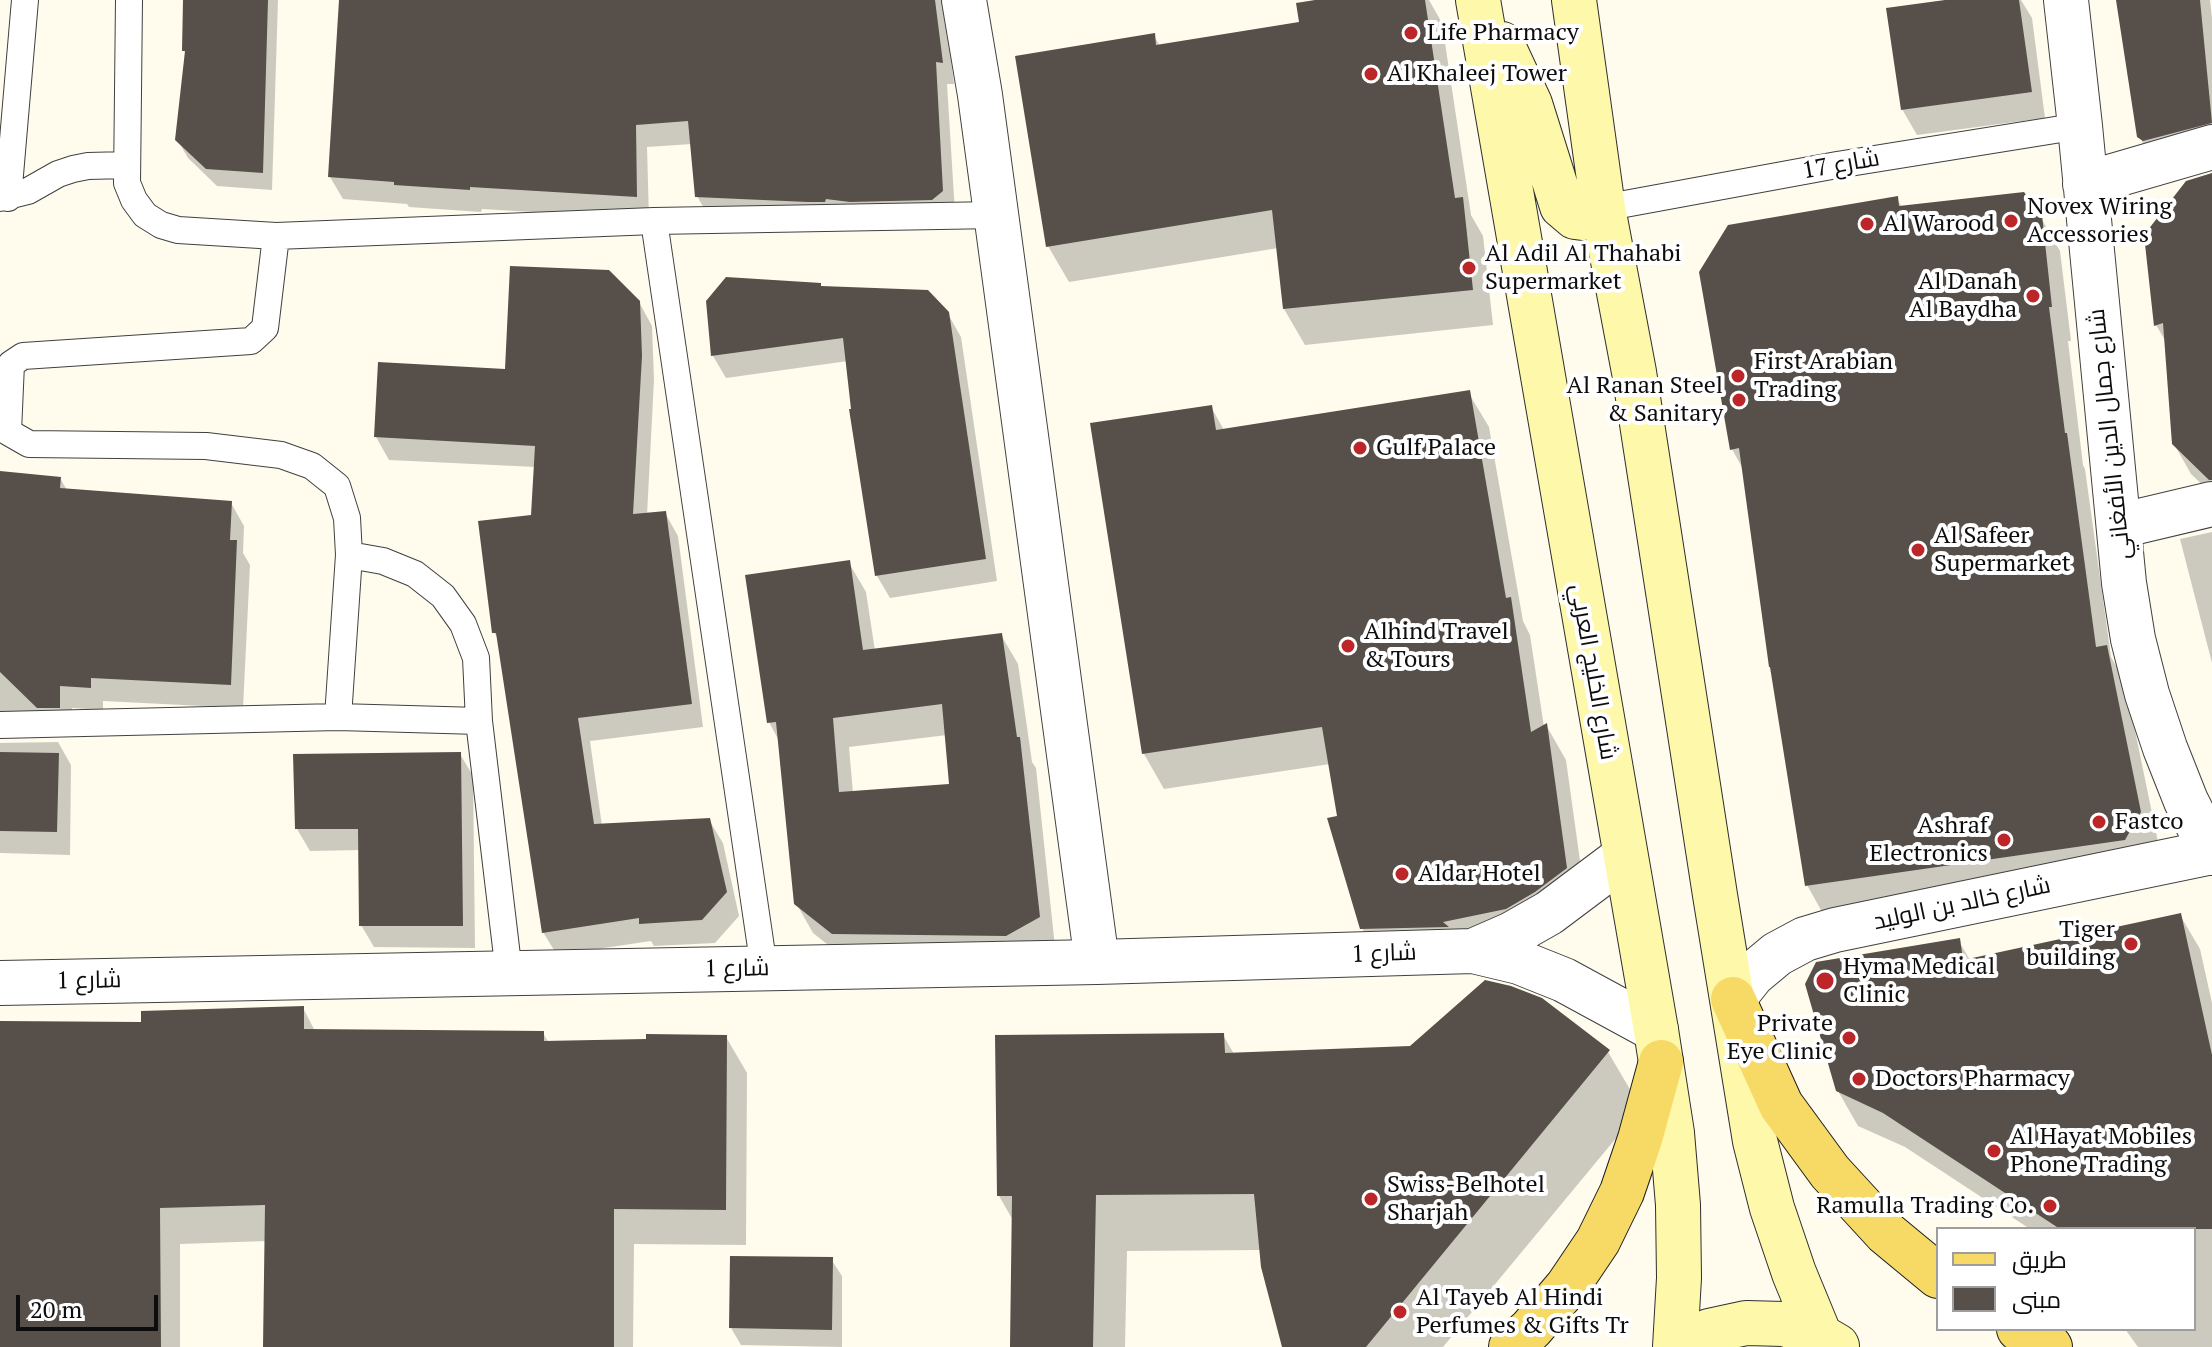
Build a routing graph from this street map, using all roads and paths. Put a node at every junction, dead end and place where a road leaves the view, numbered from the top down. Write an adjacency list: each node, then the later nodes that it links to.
1 (25, 0): 11 (lane)
2 (129, 0): 9 (lane)
3 (964, 0): 13 (street)
4 (1574, 0): 12 (main road)
5 (2066, 0): 7 (street, شارع جمال الدين الأفغاني)
6 (1476, 1): 12 (main road); 23 (main road, شارع الخليج العربي)
7 (2080, 126): 10 (street, شارع جمال الدين الأفغاني); 12 (lane, شارع 17)
8 (2212, 147): 10 (street)
9 (126, 165): 11 (lane); 15 (lane)
10 (2085, 184): 17 (street, شارع جمال الدين الأفغاني)
11 (4, 198)
12 (1603, 208): 29 (main road)
13 (996, 215): 14 (lane); 25 (street)
14 (654, 221): 15 (lane); 26 (lane)
15 (276, 236): 18 (lane)
16 (2212, 504): 17 (street)
17 (2119, 526): 22 (street, شارع جمال الدين الأفغاني)
18 (349, 555): 19 (lane); 20 (lane)
19 (338, 717): 20 (lane); 21 (lane)
20 (479, 721): 27 (lane)
21 (0, 725)
22 (2212, 852): 29 (street, شارع خالد بن الوليد)
23 (1625, 856): 24 (street, شارع 1); 30 (main road, شارع الخليج العربي)
24 (1473, 951): 25 (street, شارع 1); 30 (street, شارع 1)
25 (1097, 962): 26 (street, شارع 1)
26 (764, 968): 27 (street, شارع 1)
27 (509, 973): 28 (street, شارع 1)
28 (0, 983)
29 (1733, 999): 31 (main road); 33 (main road)
30 (1659, 1046): 34 (main road); 35 (main road, شارع الخليج العربي)
31 (1936, 1274)
32 (2022, 1331): 36 (main road)
33 (1830, 1341): 35 (main road)
34 (1511, 1347)
35 (1678, 1347)
36 (2050, 1347)

